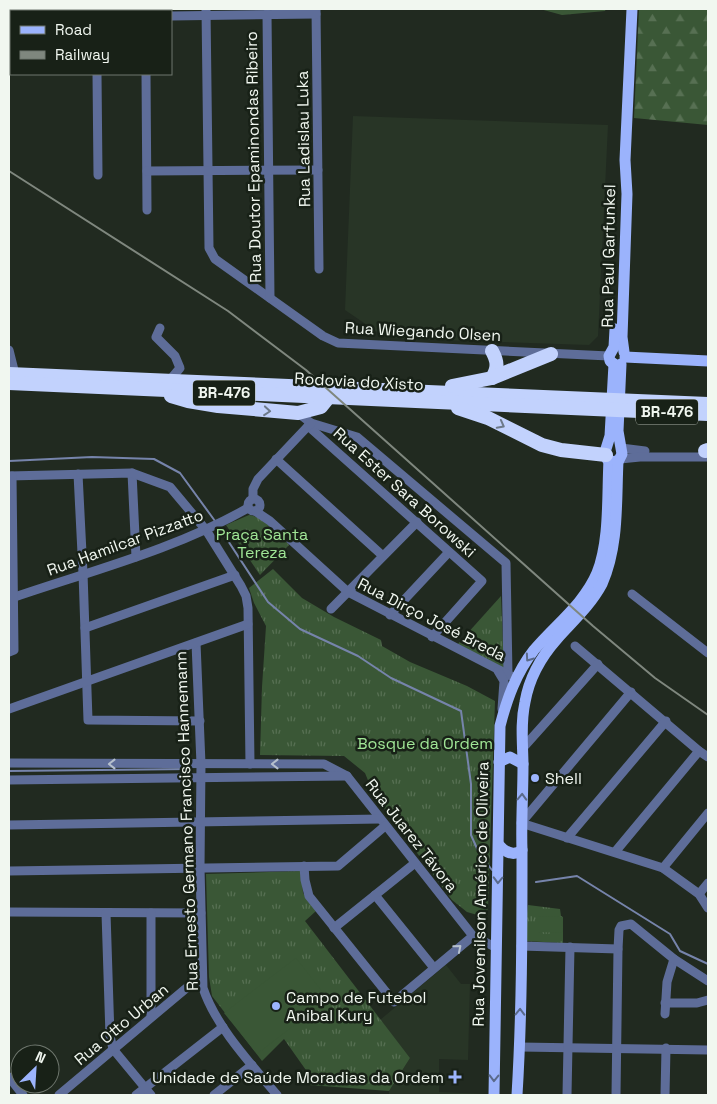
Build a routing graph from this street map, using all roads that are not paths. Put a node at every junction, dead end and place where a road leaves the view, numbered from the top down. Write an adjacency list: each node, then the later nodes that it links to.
1 (632, 9): 20 (main road, Rua Paul Garfunkel)
2 (316, 11): 4 (street); 9 (street, Rua Ladislau Luka)
3 (206, 12): 4 (street); 5 (street); 11 (street)
4 (267, 14): 8 (street, Rua Doutor Epaminondas Ribeiro)
5 (172, 16)
6 (97, 75): 12 (street)
7 (146, 75): 10 (street)
8 (269, 170): 9 (street); 11 (street); 15 (street, Rua Doutor Epaminondas Ribeiro)
9 (318, 170): 14 (street, Rua Ladislau Luka)
10 (146, 171): 11 (street); 13 (street)
11 (208, 171): 15 (street, Rua Wiegando Olsen)
12 (98, 175)
13 (147, 210)
14 (319, 269)
15 (270, 298): 18 (street, Rua Wiegando Olsen)
16 (160, 328): 24 (street)
17 (9, 350): 22 (street)
18 (492, 351): 19 (street, Rua Wiegando Olsen); 23 (highway)
19 (551, 354): 20 (street, Rua Wiegando Olsen); 23 (highway)
20 (617, 357): 21 (main road, Rua Wiegando Olsen); 36 (main road, Rua Paul Garfunkel)
21 (708, 361)
22 (11, 377): 24 (highway, Rodovia do Xisto / BR-476); 25 (highway, Rodovia do Xisto / BR-476)
23 (492, 378): 26 (highway)
24 (170, 380): 26 (highway, Rodovia do Xisto / BR-476)
25 (151, 389): 27 (highway, Rodovia do Xisto / BR-476); 32 (highway, one-way to 32)
26 (411, 391): 29 (highway, Rodovia do Xisto / BR-476)
27 (325, 402): 28 (highway, Rodovia do Xisto / BR-476); 32 (highway); 34 (highway)
28 (438, 402): 29 (highway, Rodovia do Xisto / BR-476); 36 (highway, one-way to 36)
29 (605, 404): 31 (highway, Rodovia do Xisto / BR-476)
30 (708, 404): 31 (highway, Rodovia do Xisto / BR-476)
31 (626, 405): 33 (highway, Rodovia do Xisto / BR-476)
32 (298, 413): 34 (street, Rua Ester Sara Borowski)
33 (708, 414)
34 (310, 424): 37 (street); 42 (street, Rua Ester Sara Borowski); 63 (street)
35 (707, 453): 36 (street)
36 (614, 455): 63 (main road, Rua Paul Garfunkel, one-way to 63); 70 (main road, Rua Paul Garfunkel)
37 (276, 459): 41 (street); 45 (street)
38 (132, 473): 39 (street); 43 (street); 46 (street)
39 (78, 474): 40 (street); 47 (street)
40 (11, 476): 51 (street)
41 (254, 506): 43 (street, Rua Hamilcar Pizzatto); 49 (street, Rua Dirço José Breda)
42 (417, 522): 44 (street, Rua Ester Sara Borowski); 45 (street)
43 (208, 530): 46 (street, Rua Hamilcar Pizzatto); 48 (street)
44 (449, 552): 53 (street); 56 (street, Rua Ester Sara Borowski)
45 (383, 556): 49 (street)
46 (136, 557): 47 (street, Rua Hamilcar Pizzatto)
47 (83, 573): 51 (street, Rua Hamilcar Pizzatto); 55 (street)
48 (235, 575): 54 (street); 55 (street)
49 (348, 592): 52 (street); 53 (street, Rua Dirço José Breda)
50 (632, 594): 60 (street)
51 (11, 598): 59 (street)
52 (331, 608)
53 (390, 615): 56 (street, Rua Dirço José Breda)
54 (248, 624): 57 (street); 76 (street)
55 (85, 628): 64 (street)
56 (432, 637): 62 (street, Rua Dirço José Breda)
57 (196, 643): 64 (street); 67 (street, Rua Ernesto Germano Francisco Hannemann)
58 (575, 646): 61 (street)
59 (11, 651)
60 (708, 653)
61 (598, 664): 65 (street); 70 (street)
62 (494, 668): 63 (street, Rua Dirço José Breda); 69 (street, Rua Jovenilson Américo de Oliveira)
63 (512, 677): 69 (main road, Rua Paul Garfunkel)
64 (86, 682): 66 (street); 67 (street)
65 (631, 692): 68 (street); 84 (street)
66 (9, 709)
67 (200, 721): 75 (street, Rua Ernesto Germano Francisco Hannemann)
68 (666, 722): 71 (street); 86 (street)
69 (500, 726): 73 (main road, Rua Jovenilson Américo de Oliveira)
70 (522, 749): 77 (main road)
71 (700, 751): 72 (street); 89 (street)
72 (708, 757)
73 (499, 762): 77 (main road); 87 (main road, Rua Jovenilson Américo de Oliveira)
74 (9, 763): 75 (street, one-way to 74)
75 (201, 764): 76 (street); 79 (street, Rua Ernesto Germano Francisco Hannemann)
76 (250, 764): 78 (street, Rua Juarez Távora, one-way to 76)
77 (523, 764): 84 (main road, one-way to 77)
78 (347, 776): 79 (street); 83 (street, Rua Juarez Távora)
79 (201, 778): 80 (street); 82 (street, Rua Ernesto Germano Francisco Hannemann)
80 (9, 780)
81 (708, 813): 93 (street)
82 (200, 821): 83 (street); 85 (street); 92 (street, Rua Ernesto Germano Francisco Hannemann)
83 (382, 823): 90 (street, Rua Juarez Távora); 91 (street)
84 (521, 823): 86 (street); 88 (main road)
85 (9, 825)
86 (567, 838): 89 (street)
87 (499, 844): 88 (main road); 106 (main road, Rua Jovenilson Américo de Oliveira, one-way to 106)
88 (522, 850): 105 (main road)
89 (615, 852): 93 (street)
90 (415, 863): 97 (street); 104 (street, Rua Juarez Távora)
91 (304, 866): 92 (street); 103 (street)
92 (200, 868): 94 (street); 102 (street, Rua Ernesto Germano Francisco Hannemann)
93 (663, 868): 96 (street)
94 (9, 871)
95 (708, 883): 96 (street)
96 (699, 894): 98 (street)
97 (375, 895): 103 (street); 110 (street)
98 (708, 908)
99 (9, 912): 100 (street)
100 (106, 913): 101 (street); 122 (street)
101 (151, 913): 102 (street); 116 (street)
102 (201, 913): 111 (street, Rua Ernesto Germano Francisco Hannemann)
103 (334, 928): 110 (street)
104 (473, 936): 106 (street, Rua Juarez Távora); 110 (street, one-way to 104)
105 (521, 946): 107 (street); 118 (main road, one-way to 105)
106 (495, 947): 132 (main road, Rua Jovenilson Américo de Oliveira, one-way to 132)
107 (570, 947): 108 (street); 119 (street)
108 (618, 949): 109 (street); 120 (street)
109 (674, 959): 112 (street); 114 (street)
110 (434, 968)
111 (202, 976): 116 (street, Rua Otto Urban); 117 (street, Rua Ernesto Germano Francisco Hannemann)
112 (708, 981)
113 (708, 1000): 114 (street)
114 (665, 1003): 115 (street)
115 (665, 1014)
116 (151, 1016): 122 (street, Rua Otto Urban)
117 (223, 1026): 124 (street, Rua Ernesto Germano Francisco Hannemann); 126 (street)
118 (520, 1047): 119 (street); 133 (main road)
119 (568, 1047): 120 (street); 134 (street)
120 (618, 1048): 121 (street); 135 (street)
121 (666, 1048): 123 (street); 136 (street)
122 (113, 1049): 126 (street); 128 (street, Rua Otto Urban)
123 (708, 1050)
124 (252, 1064): 130 (street); 131 (street, Rua Ernesto Germano Francisco Hannemann)
125 (9, 1077): 127 (street)
126 (148, 1092): 129 (street)
127 (23, 1095)
128 (59, 1095)
129 (136, 1095)
130 (214, 1095)
131 (277, 1095)
132 (494, 1095)
133 (517, 1095)
134 (567, 1095)
135 (616, 1095)
136 (665, 1095)

